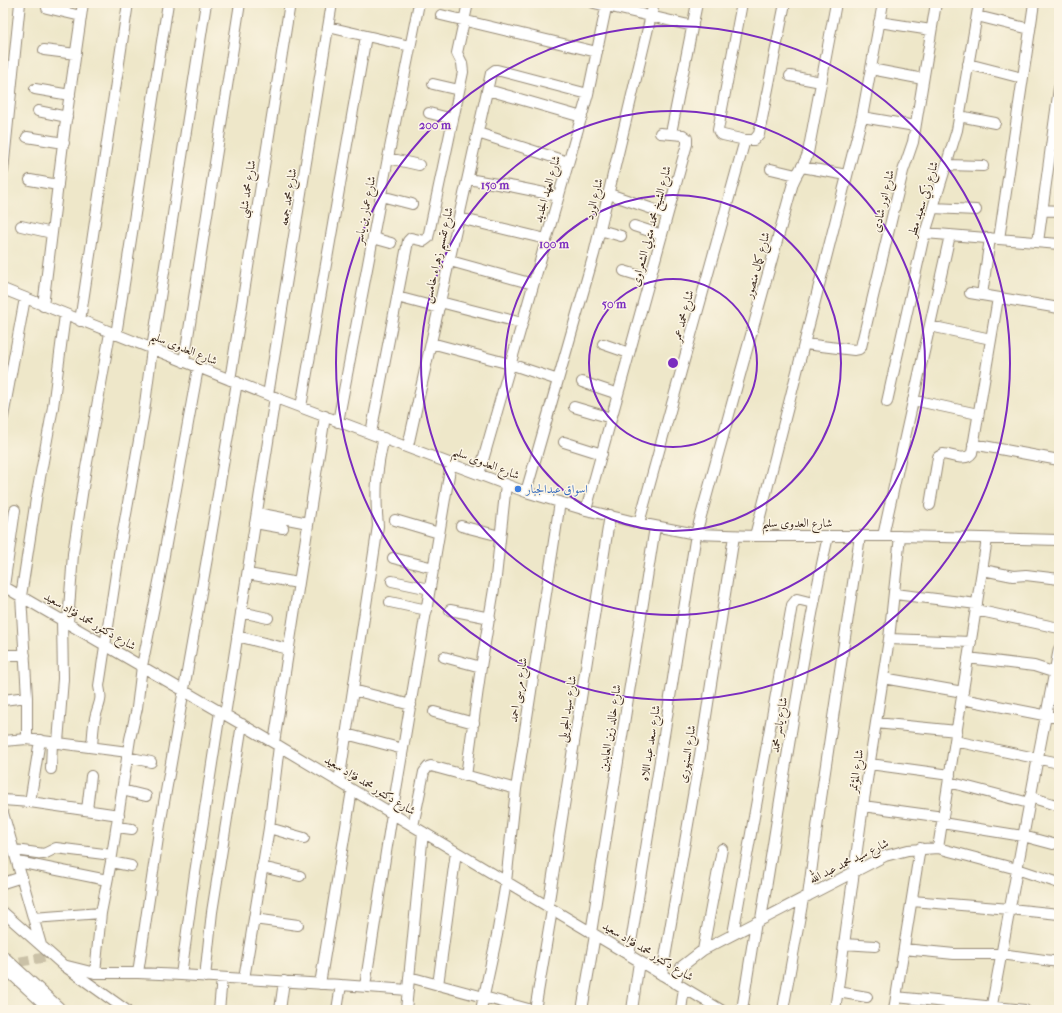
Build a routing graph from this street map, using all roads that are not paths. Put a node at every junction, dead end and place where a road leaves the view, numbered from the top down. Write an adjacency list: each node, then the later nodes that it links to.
1 (20, 3): 74 (street)
2 (83, 3): 24 (street)
3 (128, 3): 118 (street)
4 (168, 3): 121 (street)
5 (206, 3): 126 (street)
6 (240, 3): 128 (street)
7 (290, 3): 132 (street, شارع محمد شلبى)
8 (332, 3): 30 (street, شارع محمد جمعه)
9 (419, 3): 34 (street, شارع عمار بن ياسر)
10 (468, 3): 27 (street)
11 (594, 3): 21 (street)
12 (654, 3): 25 (street, شارع الورد)
13 (697, 3): 29 (street)
14 (742, 3): 65 (street)
15 (785, 3): 65 (street)
16 (836, 3): 43 (street, شارع كمال منصور)
17 (883, 3): 28 (street)
18 (936, 3): 32 (street, شارع انور شادى)
19 (979, 3): 26 (street, شارع زكي سعيد مطر)
20 (1034, 3): 31 (street)
21 (607, 4): 25 (street); 36 (street, شارع العهد الجديد)
22 (47, 8): 24 (street)
23 (441, 15): 27 (street)
24 (82, 16): 37 (street)
25 (651, 16): 29 (street); 80 (street, شارع الورد)
26 (976, 16): 31 (street); 38 (street, شارع زكي سعيد مطر)
27 (464, 21): 36 (street); 47 (street)
28 (879, 22): 32 (street); 39 (street)
29 (692, 26): 63 (street)
30 (328, 27): 33 (street); 135 (street, شارع محمد جمعه)
31 (1030, 28): 41 (street)
32 (931, 30): 42 (street, شارع انور شادى)
33 (366, 36): 34 (street); 138 (street)
34 (410, 46): 67 (street, شارع عمار بن ياسر)
35 (44, 50): 37 (street)
36 (597, 52): 49 (street, شارع العهد الجديد)
37 (76, 54): 50 (street)
38 (968, 64): 41 (street); 54 (street, شارع زكي سعيد مطر)
39 (871, 69): 42 (street); 57 (street)
40 (790, 76): 43 (street)
41 (1022, 78): 100 (street)
42 (923, 79): 60 (street, شارع انور شادى)
43 (821, 82): 72 (street, شارع كمال منصور)
44 (433, 84): 47 (street)
45 (1059, 88): 51 (street)
46 (35, 89): 50 (street)
47 (459, 90): 58 (street)
48 (488, 90): 49 (street, شارع تقسيم زهراء خامس); 56 (street); 61 (street, شارع تقسيم زهراء خامس)
49 (588, 94): 56 (street, شارع العهد الجديد)
50 (70, 95): 55 (street)
51 (1058, 108): 86 (street)
52 (38, 111): 55 (street)
53 (429, 113): 58 (street)
54 (959, 116): 59 (street); 70 (street, شارع زكي سعيد مطر)
55 (67, 117): 66 (street)
56 (582, 117): 68 (street, شارع العهد الجديد)
57 (862, 118): 60 (street); 76 (street)
58 (453, 119): 111 (street)
59 (996, 123)
60 (915, 126): 125 (street, شارع انور شادى)
61 (478, 133): 68 (street); 78 (street, شارع تقسيم زهراء خامس)
62 (660, 133): 63 (street, شارع الشيخ محمد متولي الشعراوى)
63 (671, 133): 88 (street, شارع الشيخ محمد متولي الشعراوى)
64 (27, 137): 66 (street)
65 (745, 140): 165 (street, شارع محمد عمر)
66 (64, 143): 79 (street)
67 (388, 158): 69 (street); 81 (street, شارع عمار بن ياسر)
68 (568, 162): 82 (street, شارع العهد الجديد)
69 (419, 165)
70 (947, 165): 71 (street); 84 (street, شارع زكي سعيد مطر)
71 (983, 166)
72 (802, 167): 75 (street, شارع كمال منصور); 76 (street)
73 (771, 169): 75 (street)
74 (3, 171)
75 (796, 175): 170 (street, شارع كمال منصور)
76 (847, 175): 125 (street)
77 (30, 180): 79 (street)
78 (468, 180): 82 (street); 89 (street, شارع تقسيم زهراء خامس)
79 (58, 186): 93 (street)
80 (609, 194): 88 (street); 92 (street, شارع الورد)
81 (381, 196): 83 (street); 98 (street, شارع عمار بن ياسر)
82 (559, 196): 99 (street, شارع العهد الجديد)
83 (412, 204)
84 (933, 208): 85 (street); 94 (street, شارع زكي سعيد مطر)
85 (976, 210)
86 (1042, 210): 87 (street); 101 (street)
87 (1059, 211)
88 (667, 214): 95 (street, شارع الشيخ محمد متولي الشعراوى)
89 (459, 218): 99 (street); 104 (street, شارع تقسيم زهراء خامس)
90 (21, 226): 93 (street)
91 (634, 226): 95 (street)
92 (600, 230): 97 (street); 131 (street, شارع الورد)
93 (52, 233): 115 (street)
94 (925, 233): 96 (street); 137 (street, شارع زكي سعيد مطر)
95 (662, 234): 106 (street, شارع الشيخ محمد متولي الشعراوى)
96 (950, 235): 100 (street); 120 (street)
97 (621, 236)
98 (373, 238): 102 (street); 144 (street, شارع عمار بن ياسر)
99 (546, 238): 107 (street, شارع العهد الجديد)
100 (994, 239): 101 (street); 110 (street)
101 (1038, 242): 103 (street)
102 (391, 243)
103 (1059, 244)
104 (450, 261): 107 (street); 114 (street, شارع تقسيم زهراء خامس)
105 (624, 271): 106 (street)
106 (650, 279): 127 (street, شارع الشيخ محمد متولي الشعراوى)
107 (533, 284): 119 (street, شارع العهد الجديد)
108 (3, 289): 112 (street, شارع العدوى سليم)
109 (970, 293): 110 (street)
110 (982, 295): 113 (street)
111 (397, 297): 114 (street); 145 (street)
112 (25, 298): 115 (street, شارع العدوى سليم); 142 (street)
113 (998, 298): 116 (street); 122 (street)
114 (440, 305): 119 (street); 123 (street, شارع تقسيم زهراء خامس)
115 (43, 306): 117 (street, شارع العدوى سليم)
116 (1059, 308)
117 (65, 315): 118 (street, شارع العدوى سليم); 190 (street)
118 (80, 321): 121 (street, شارع العدوى سليم)
119 (522, 323): 129 (street, شارع العهد الجديد)
120 (930, 326): 122 (street); 136 (street)
121 (113, 334): 126 (street, شارع العدوى سليم); 199 (street)
122 (991, 339): 140 (street)
123 (431, 343): 129 (street); 149 (street, شارع تقسيم زهراء خامس)
124 (603, 344): 127 (street)
125 (805, 344): 173 (street)
126 (152, 349): 128 (street, شارع العدوى سليم); 204 (street)
127 (629, 353): 134 (street, شارع الشيخ محمد متولي الشعراوى)
128 (184, 362): 130 (street, شارع العدوى سليم)
129 (510, 364): 131 (street); 153 (street, شارع العهد الجديد)
130 (198, 368): 132 (street, شارع العدوى سليم); 211 (street)
131 (558, 380): 155 (street, شارع الورد)
132 (234, 381): 135 (street, شارع العدوى سليم); 215 (street, شارع محمد شلبى)
133 (582, 382): 134 (street)
134 (618, 394): 143 (street, شارع الشيخ محمد متولي الشعراوى)
135 (272, 396): 138 (street, شارع العدوى سليم); 160 (street, شارع محمد جمعه)
136 (913, 400): 140 (street); 176 (street)
137 (887, 402)
138 (301, 407): 141 (street, شارع العدوى سليم)
139 (574, 407): 143 (street)
140 (978, 414): 148 (street)
141 (325, 416): 144 (street, شارع العدوى سليم); 164 (street)
142 (3, 417)
143 (611, 418): 150 (street, شارع الشيخ محمد متولي الشعراوى)
144 (338, 422): 145 (street, شارع العدوى سليم)
145 (371, 433): 146 (street, شارع العدوى سليم)
146 (384, 438): 149 (street, شارع العدوى سليم); 216 (street)
147 (564, 442): 150 (street)
148 (974, 444): 151 (street); 157 (street)
149 (408, 446): 152 (street, شارع العدوى سليم)
150 (602, 454): 159 (street, شارع الشيخ محمد متولي الشعراوى)
151 (1059, 460)
152 (451, 463): 153 (street, شارع العدوى سليم); 169 (street)
153 (479, 474): 154 (street, شارع العدوى سليم)
154 (506, 484): 155 (street, شارع العدوى سليم); 171 (street)
155 (526, 492): 156 (street, شارع العدوى سليم)
156 (560, 502): 159 (street, شارع العدوى سليم); 247 (street, شارع مرسى احمد)
157 (930, 505)
158 (15, 510): 187 (street)
159 (586, 510): 161 (street, شارع العدوى سليم)
160 (257, 512): 163 (street, شارع محمد جمعه); 164 (street)
161 (610, 516): 165 (street, شارع العدوى سليم); 289 (street, شارع سيد الجويلى)
162 (395, 520): 169 (street)
163 (255, 523): 168 (street); 183 (street, شارع محمد جمعه)
164 (308, 523): 186 (street)
165 (639, 523): 167 (street, شارع العدوى سليم)
166 (461, 526): 171 (street)
167 (655, 527): 170 (street, شارع العدوى سليم); 298 (street, شارع خالد زين العابدين)
168 (283, 528)
169 (439, 533): 181 (street)
170 (696, 534): 172 (street, شارع العدوى سليم); 306 (street, شارع سعد عبد اللاه)
171 (500, 536): 198 (street)
172 (734, 536): 173 (street, شارع العدوى سليم); 314 (street, شارع السنهورى)
173 (755, 536): 174 (street, شارع العدوى سليم)
174 (828, 536): 175 (street, شارع العدوى سليم); 192 (street, شارع ياسر محمد)
175 (860, 536): 176 (street, شارع العدوى سليم); 287 (street)
176 (883, 536): 177 (street, شارع العدوى سليم)
177 (900, 536): 178 (street, شارع العدوى سليم); 189 (street, شارع المؤتمر)
178 (988, 539): 179 (street, شارع العدوى سليم); 182 (street)
179 (1059, 540)
180 (393, 558): 181 (street)
181 (434, 568): 188 (street)
182 (983, 570): 184 (street); 193 (street)
183 (248, 574): 186 (street); 196 (street, شارع محمد جمعه)
184 (1059, 579)
185 (392, 581): 188 (street)
186 (298, 583): 205 (street)
187 (4, 586): 190 (street, شارع دكتور محمد فؤاد سعيد)
188 (430, 589): 194 (street)
189 (895, 594): 193 (street); 202 (street, شارع المؤتمر)
190 (21, 596): 199 (street, شارع دكتور محمد فؤاد سعيد); 208 (street)
191 (390, 602): 194 (street)
192 (814, 603): 296 (street, شارع ياسر محمد); 299 (street)
193 (977, 607): 200 (street); 203 (street)
194 (426, 610): 220 (street)
195 (450, 610): 198 (street)
196 (241, 612): 197 (street); 201 (street, شارع محمد جمعه)
197 (268, 618)
198 (490, 618): 212 (street)
199 (65, 621): 204 (street, شارع دكتور محمد فؤاد سعيد); 233 (street)
200 (1059, 628)
201 (237, 636): 205 (street); 222 (street, شارع محمد جمعه)
202 (889, 639): 203 (street); 214 (street, شارع المؤتمر)
203 (971, 642): 210 (street)
204 (105, 644): 211 (street, شارع دكتور محمد فؤاد سعيد); 235 (street)
205 (288, 649): 234 (street)
206 (1059, 649): 213 (street)
207 (3, 655): 208 (street)
208 (25, 655): 218 (street)
209 (444, 657): 212 (street)
210 (968, 658): 213 (street); 217 (street)
211 (142, 666): 215 (street, شارع دكتور محمد فؤاد سعيد); 237 (street)
212 (481, 667): 225 (street)
213 (1057, 673): 223 (street)
214 (883, 678): 217 (street); 226 (street, شارع المؤتمر)
215 (184, 690): 222 (street, شارع دكتور محمد فؤاد سعيد); 312 (street, شارع محمد شلبى)
216 (353, 690): 220 (street); 228 (street)
217 (962, 695): 223 (street); 229 (street)
218 (27, 697): 219 (street); 230 (street)
219 (3, 700)
220 (410, 705): 236 (street)
221 (434, 712): 225 (street)
222 (223, 713): 227 (street, شارع دكتور محمد فؤاد سعيد); 313 (street, شارع محمد جمعه)
223 (1046, 715): 224 (street); 238 (street)
224 (1059, 718)
225 (474, 723): 244 (street)
226 (876, 723): 229 (street); 241 (street, شارع المؤتمر)
227 (242, 724): 234 (street, شارع دكتور محمد فؤاد سعيد); 315 (street)
228 (346, 734): 236 (street); 246 (street)
229 (956, 736): 238 (street); 245 (street)
230 (27, 738): 231 (street); 232 (street)
231 (40, 740): 233 (street); 253 (street)
232 (3, 741)
233 (55, 742): 235 (street); 242 (street)
234 (276, 745): 246 (street, شارع دكتور محمد فؤاد سعيد); 263 (street)
235 (92, 746): 237 (street)
236 (403, 749): 258 (street)
237 (128, 755): 239 (street); 248 (street)
238 (1038, 758): 240 (street); 252 (street)
239 (152, 762)
240 (1059, 763)
241 (870, 764): 245 (street); 254 (street, شارع المؤتمر)
242 (51, 769)
243 (91, 776): 256 (street)
244 (466, 776): 247 (street); 261 (street)
245 (949, 778): 252 (street); 260 (street)
246 (339, 782): 249 (street, شارع دكتور محمد فؤاد سعيد)
247 (516, 788): 284 (street, شارع مرسى احمد)
248 (122, 790): 250 (street); 259 (street)
249 (352, 790): 258 (street, شارع دكتور محمد فؤاد سعيد); 320 (street)
250 (146, 796)
251 (3, 800): 253 (street)
252 (1030, 800): 255 (street); 266 (street)
253 (30, 802): 256 (street)
254 (863, 806): 260 (street); 280 (street, شارع المؤتمر)
255 (1059, 806)
256 (87, 810): 259 (street)
257 (3, 812): 268 (street)
258 (392, 814): 261 (street, شارع دكتور محمد فؤاد سعيد); 323 (street)
259 (118, 815): 262 (street)
260 (943, 820): 266 (street); 271 (street)
261 (414, 826): 265 (street, شارع دكتور محمد فؤاد سعيد)
262 (117, 827): 264 (street); 275 (street)
263 (269, 828): 267 (street); 278 (street)
264 (132, 829)
265 (423, 832): 274 (street, شارع دكتور محمد فؤاد سعيد); 316 (street)
266 (1023, 836): 269 (street); 279 (street)
267 (304, 838)
268 (7, 839): 273 (street)
269 (1053, 844)
270 (920, 848): 271 (street, شارع سيد محمد عبد الله); 280 (street, شارع سيد محمد عبد الله); 288 (street)
271 (938, 848): 279 (street, شارع سيد محمد عبد الله)
272 (722, 849): 304 (street)
273 (15, 850): 275 (street); 276 (street)
274 (456, 852): 284 (street, شارع دكتور محمد فؤاد سعيد); 322 (street)
275 (112, 858): 277 (street); 283 (street)
276 (18, 862): 282 (street); 283 (street)
277 (131, 866)
278 (262, 867): 281 (street); 295 (street)
279 (1017, 869): 286 (street, شارع سيد محمد عبد الله); 290 (street)
280 (854, 871): 287 (street, شارع سيد محمد عبد الله); 300 (street, شارع المؤتمر)
281 (300, 876)
282 (22, 878): 285 (street); 294 (street)
283 (107, 880): 292 (street)
284 (506, 882): 289 (street, شارع دكتور محمد فؤاد سعيد); 327 (street, شارع مرسى احمد)
285 (3, 883)
286 (1059, 883)
287 (805, 897): 296 (street, شارع سيد محمد عبد الله); 345 (street)
288 (912, 901): 290 (street); 303 (street)
289 (550, 908): 298 (street, شارع دكتور محمد فؤاد سعيد); 339 (street, شارع سيد الجويلى)
290 (1010, 909): 293 (street); 305 (street)
291 (3, 912): 301 (street)
292 (101, 913): 294 (street); 311 (street)
293 (1059, 914)
294 (33, 918): 301 (street)
295 (254, 919): 297 (street); 318 (street)
296 (758, 921): 299 (street, شارع سيد محمد عبد الله); 344 (street, شارع ياسر محمد)
297 (298, 924)
298 (593, 934): 306 (street, شارع دكتور محمد فؤاد سعيد); 340 (street, شارع خالد زين العابدين)
299 (733, 934): 304 (street, شارع سيد محمد عبد الله)
300 (844, 944): 302 (street); 326 (street, شارع المؤتمر)
301 (41, 945): 310 (street)
302 (875, 946)
303 (904, 949): 305 (street); 329 (street)
304 (703, 950): 324 (street, شارع سيد محمد عبد الله)
305 (1001, 954): 309 (street); 330 (street)
306 (629, 955): 308 (street, شارع دكتور محمد فؤاد سعيد)
307 (3, 961): 331 (highway)
308 (639, 962): 314 (street, شارع دكتور محمد فؤاد سعيد); 341 (street)
309 (1059, 962)
310 (63, 965): 311 (street); 332 (street)
311 (95, 973): 312 (street)
312 (138, 973): 313 (street)
313 (181, 975): 315 (street)
314 (662, 975): 324 (street, شارع دكتور محمد فؤاد سعيد)
315 (205, 977): 317 (street)
316 (409, 977): 322 (street); 325 (street)
317 (222, 978): 318 (street); 333 (street)
318 (244, 979): 319 (street)
319 (284, 982): 320 (street); 334 (street)
320 (320, 984): 321 (street)
321 (340, 985): 323 (street); 335 (street)
322 (438, 985): 327 (street)
323 (365, 986): 325 (street)
324 (679, 986): 342 (street, شارع سيد محمد عبد الله); 343 (street, شارع دكتور محمد فؤاد سعيد)
325 (408, 990): 336 (street)
326 (838, 992): 328 (street); 346 (street, شارع المؤتمر)
327 (484, 997): 337 (street, شارع مرسى احمد); 338 (street)
328 (867, 997)
329 (896, 997): 330 (street); 347 (street)
330 (992, 1008): 348 (street)
331 (56, 1010)
332 (126, 1010)
333 (219, 1010)
334 (280, 1010)
335 (336, 1010)
336 (406, 1010)
337 (481, 1010)
338 (532, 1010)
339 (535, 1010)
340 (582, 1010)
341 (632, 1010)
342 (681, 1010)
343 (721, 1010)
344 (742, 1010)
345 (783, 1010)
346 (835, 1010)
347 (894, 1010)
348 (1025, 1010)

